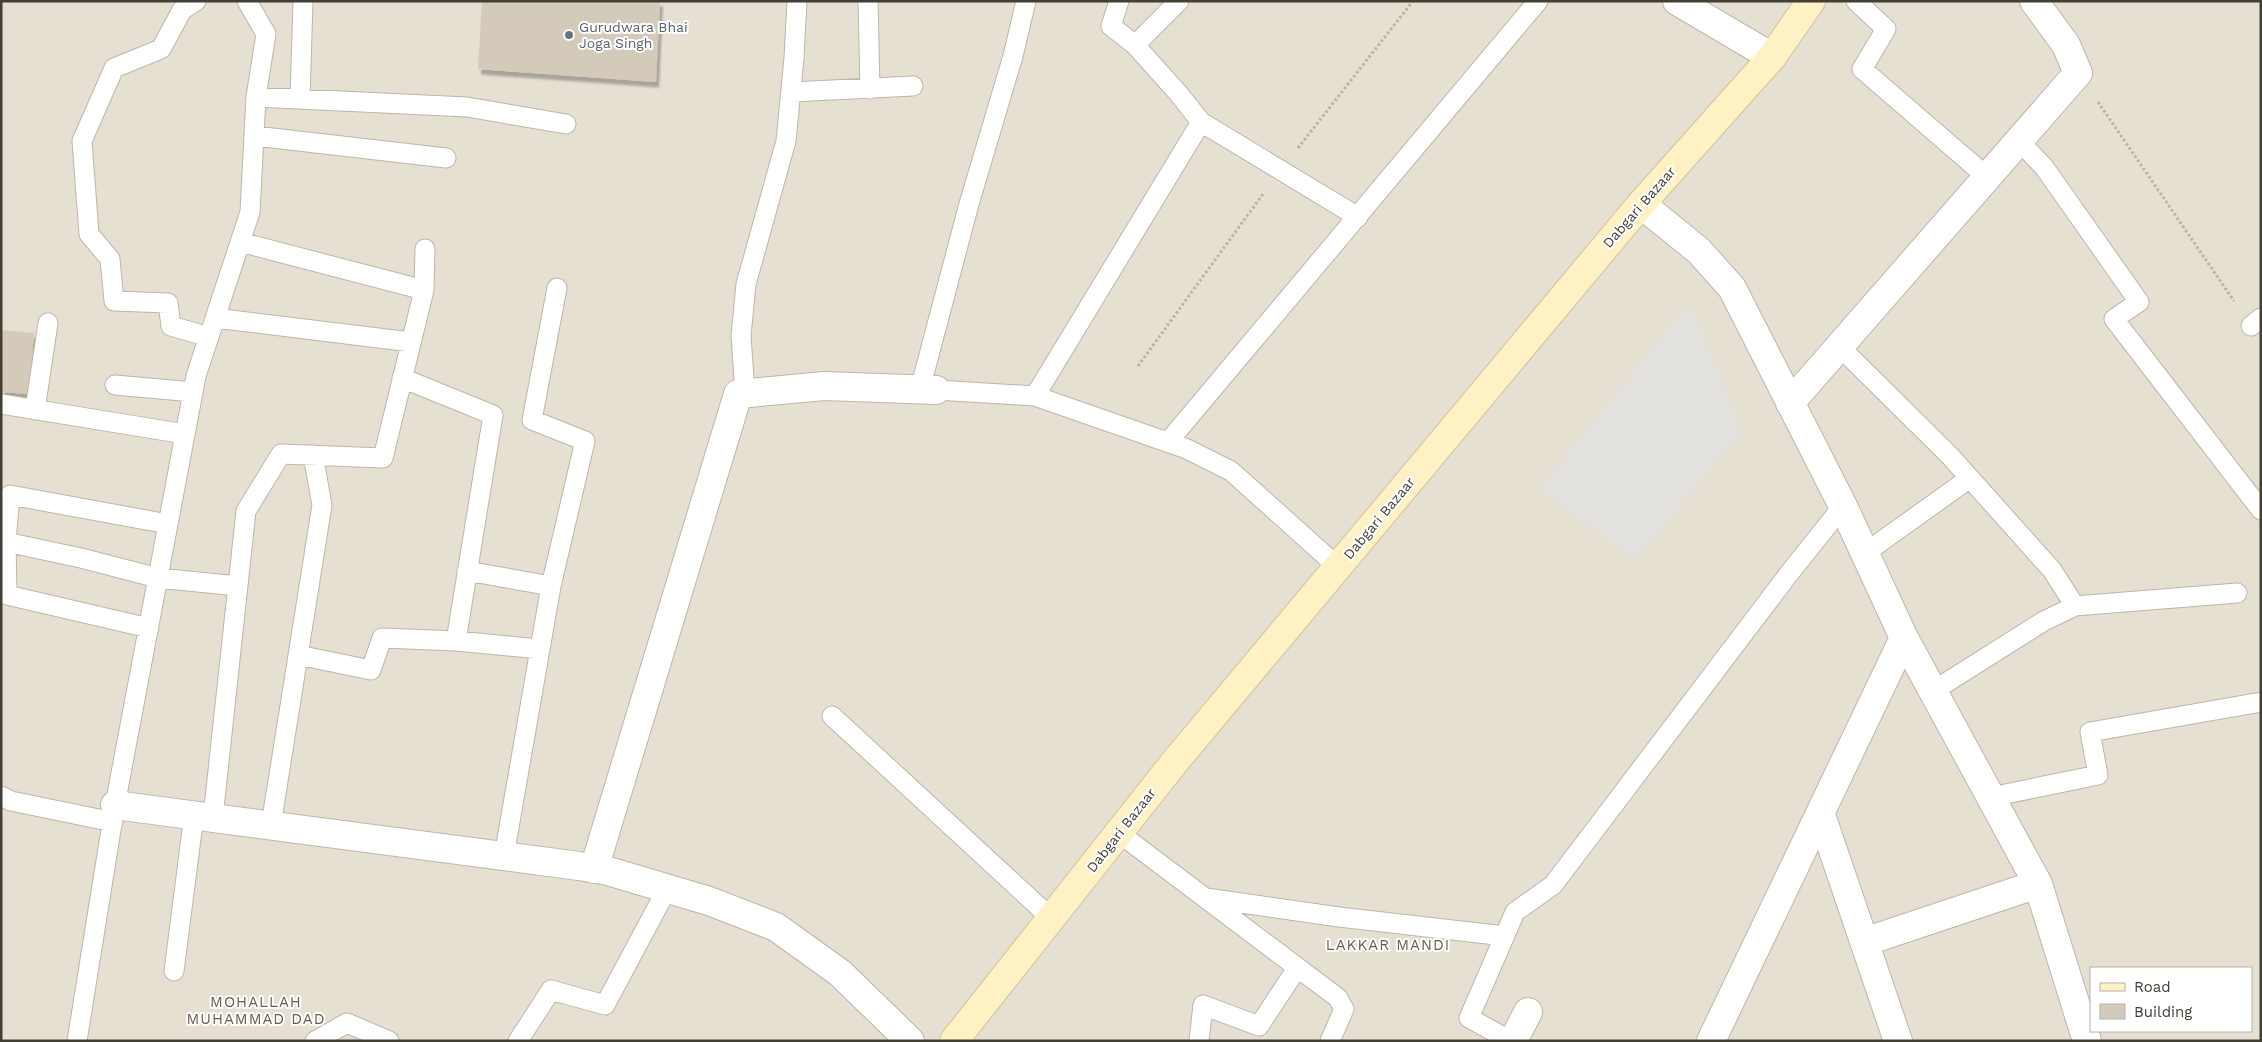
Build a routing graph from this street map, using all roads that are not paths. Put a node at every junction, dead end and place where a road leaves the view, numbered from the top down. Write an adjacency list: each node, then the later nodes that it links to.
1 (196, 1): 35 (lane)
2 (247, 1): 19 (lane)
3 (303, 1): 20 (lane)
4 (797, 1): 18 (lane)
5 (868, 1): 17 (lane)
6 (1026, 1): 40 (lane)
7 (1118, 1): 14 (lane)
8 (1179, 1): 14 (lane)
9 (1538, 1): 28 (lane)
10 (1677, 1): 15 (street)
11 (1812, 1): 15 (street, Dabgari Bazaar)
12 (1856, 1): 26 (lane)
13 (2034, 1): 24 (street)
14 (1135, 45): 21 (lane)
15 (1772, 57): 27 (street, Dabgari Bazaar)
16 (914, 86): 17 (lane)
17 (870, 89): 18 (lane)
18 (791, 92): 42 (lane)
19 (256, 97): 20 (lane); 23 (lane)
20 (300, 99): 22 (lane)
21 (1200, 122): 28 (lane); 43 (lane)
22 (566, 124)
23 (255, 136): 25 (lane); 29 (lane)
24 (2019, 141): 26 (street); 52 (lane)
25 (446, 158)
26 (1988, 177): 37 (street)
27 (1641, 204): 44 (street); 56 (street, Dabgari Bazaar)
28 (1358, 217): 48 (lane)
29 (240, 242): 32 (lane); 33 (lane)
30 (425, 249): 32 (lane)
31 (557, 288): 60 (lane)
32 (424, 290): 36 (lane)
33 (215, 318): 35 (lane); 36 (lane)
34 (48, 323): 46 (lane)
35 (209, 337): 41 (lane)
36 (411, 342): 38 (lane)
37 (1839, 346): 44 (street); 50 (lane)
38 (402, 378): 49 (lane); 57 (lane)
39 (115, 385): 41 (lane)
40 (928, 390): 42 (street); 43 (lane)
41 (193, 392): 47 (lane)
42 (745, 393): 80 (street)
43 (1035, 396): 48 (lane)
44 (1790, 403): 51 (street)
45 (1, 404): 46 (lane)
46 (35, 410): 47 (lane)
47 (185, 434): 53 (lane)
48 (1168, 442): 56 (lane)
49 (312, 455): 59 (lane); 68 (lane)
50 (1970, 478): 55 (lane); 63 (lane)
51 (1843, 506): 55 (street); 85 (lane)
52 (2261, 510)
53 (168, 524): 54 (lane); 58 (lane)
54 (6, 542): 58 (lane); 62 (lane)
55 (1866, 553): 65 (street)
56 (1338, 567): 78 (street, Dabgari Bazaar)
57 (467, 571): 60 (lane); 66 (lane)
58 (158, 578): 59 (lane); 64 (lane)
59 (238, 586): 76 (lane)
60 (551, 586): 67 (lane)
61 (2237, 593): 63 (lane)
62 (4, 601): 64 (lane)
63 (2074, 606): 69 (lane)
64 (149, 628): 74 (lane)
65 (1904, 638): 69 (street); 75 (street)
66 (456, 641): 67 (lane); 68 (lane)
67 (540, 649): 79 (lane)
68 (298, 655): 77 (lane)
69 (1933, 692): 73 (street)
70 (2261, 702): 73 (lane)
71 (832, 716): 84 (lane)
72 (1, 796): 74 (lane)
73 (1991, 797): 81 (street)
74 (114, 813): 76 (street); 91 (lane)
75 (1821, 815): 86 (street); 100 (street)
76 (204, 816): 77 (street); 88 (lane)
77 (271, 825): 79 (street)
78 (1118, 832): 83 (lane); 84 (street, Dabgari Bazaar)
79 (504, 856): 80 (street)
80 (594, 869): 82 (street)
81 (2038, 884): 86 (street); 90 (street)
82 (667, 890): 94 (lane); 95 (street)
83 (1205, 898): 85 (lane); 87 (lane)
84 (1051, 918): 96 (street, Dabgari Bazaar)
85 (1505, 936): 99 (lane)
86 (1864, 942): 101 (street)
87 (1298, 968): 97 (lane); 98 (lane)
88 (174, 972)
89 (1528, 1012): 99 (street)
90 (2083, 1040)
91 (78, 1041)
92 (315, 1041): 93 (lane)
93 (389, 1041)
94 (518, 1041)
95 (910, 1041)
96 (954, 1041)
97 (1199, 1041)
98 (1330, 1041)
99 (1512, 1041)
100 (1711, 1041)
101 (1898, 1041)

